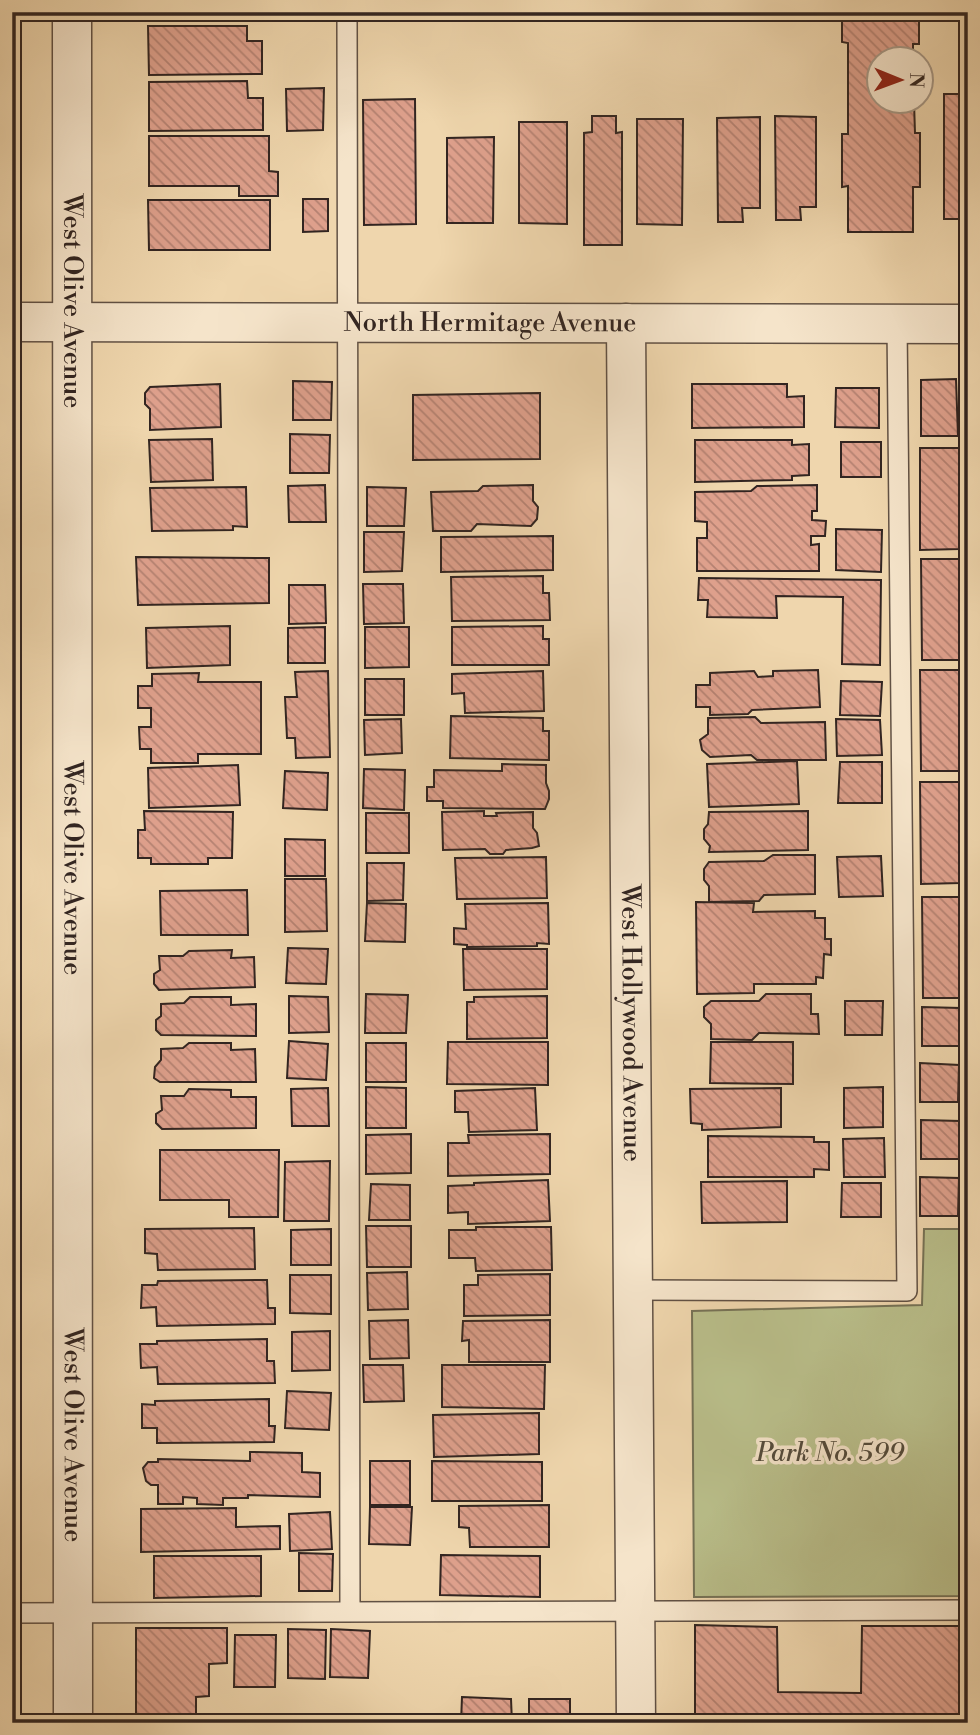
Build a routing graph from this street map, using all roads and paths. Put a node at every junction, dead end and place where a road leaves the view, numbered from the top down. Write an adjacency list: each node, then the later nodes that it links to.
1 (72, 12): 4 (street, West Olive Avenue)
2 (347, 12): 5 (lane)
3 (12, 322): 4 (street, North Hermitage Avenue)
4 (72, 322): 5 (street, North Hermitage Avenue); 14 (street, West Olive Avenue)
5 (348, 323): 6 (street, North Hermitage Avenue); 12 (lane)
6 (626, 323): 7 (street, North Hermitage Avenue); 9 (street, West Hollywood Avenue)
7 (897, 324): 8 (street, North Hermitage Avenue); 9 (lane)
8 (968, 324)
9 (633, 1290): 10 (street, West Hollywood Avenue)
10 (635, 1610): 11 (lane); 12 (lane); 16 (street, West Hollywood Avenue)
11 (968, 1610)
12 (350, 1612): 14 (lane)
13 (12, 1613): 14 (lane)
14 (73, 1613): 15 (street, West Olive Avenue)
15 (73, 1723)
16 (636, 1723)

